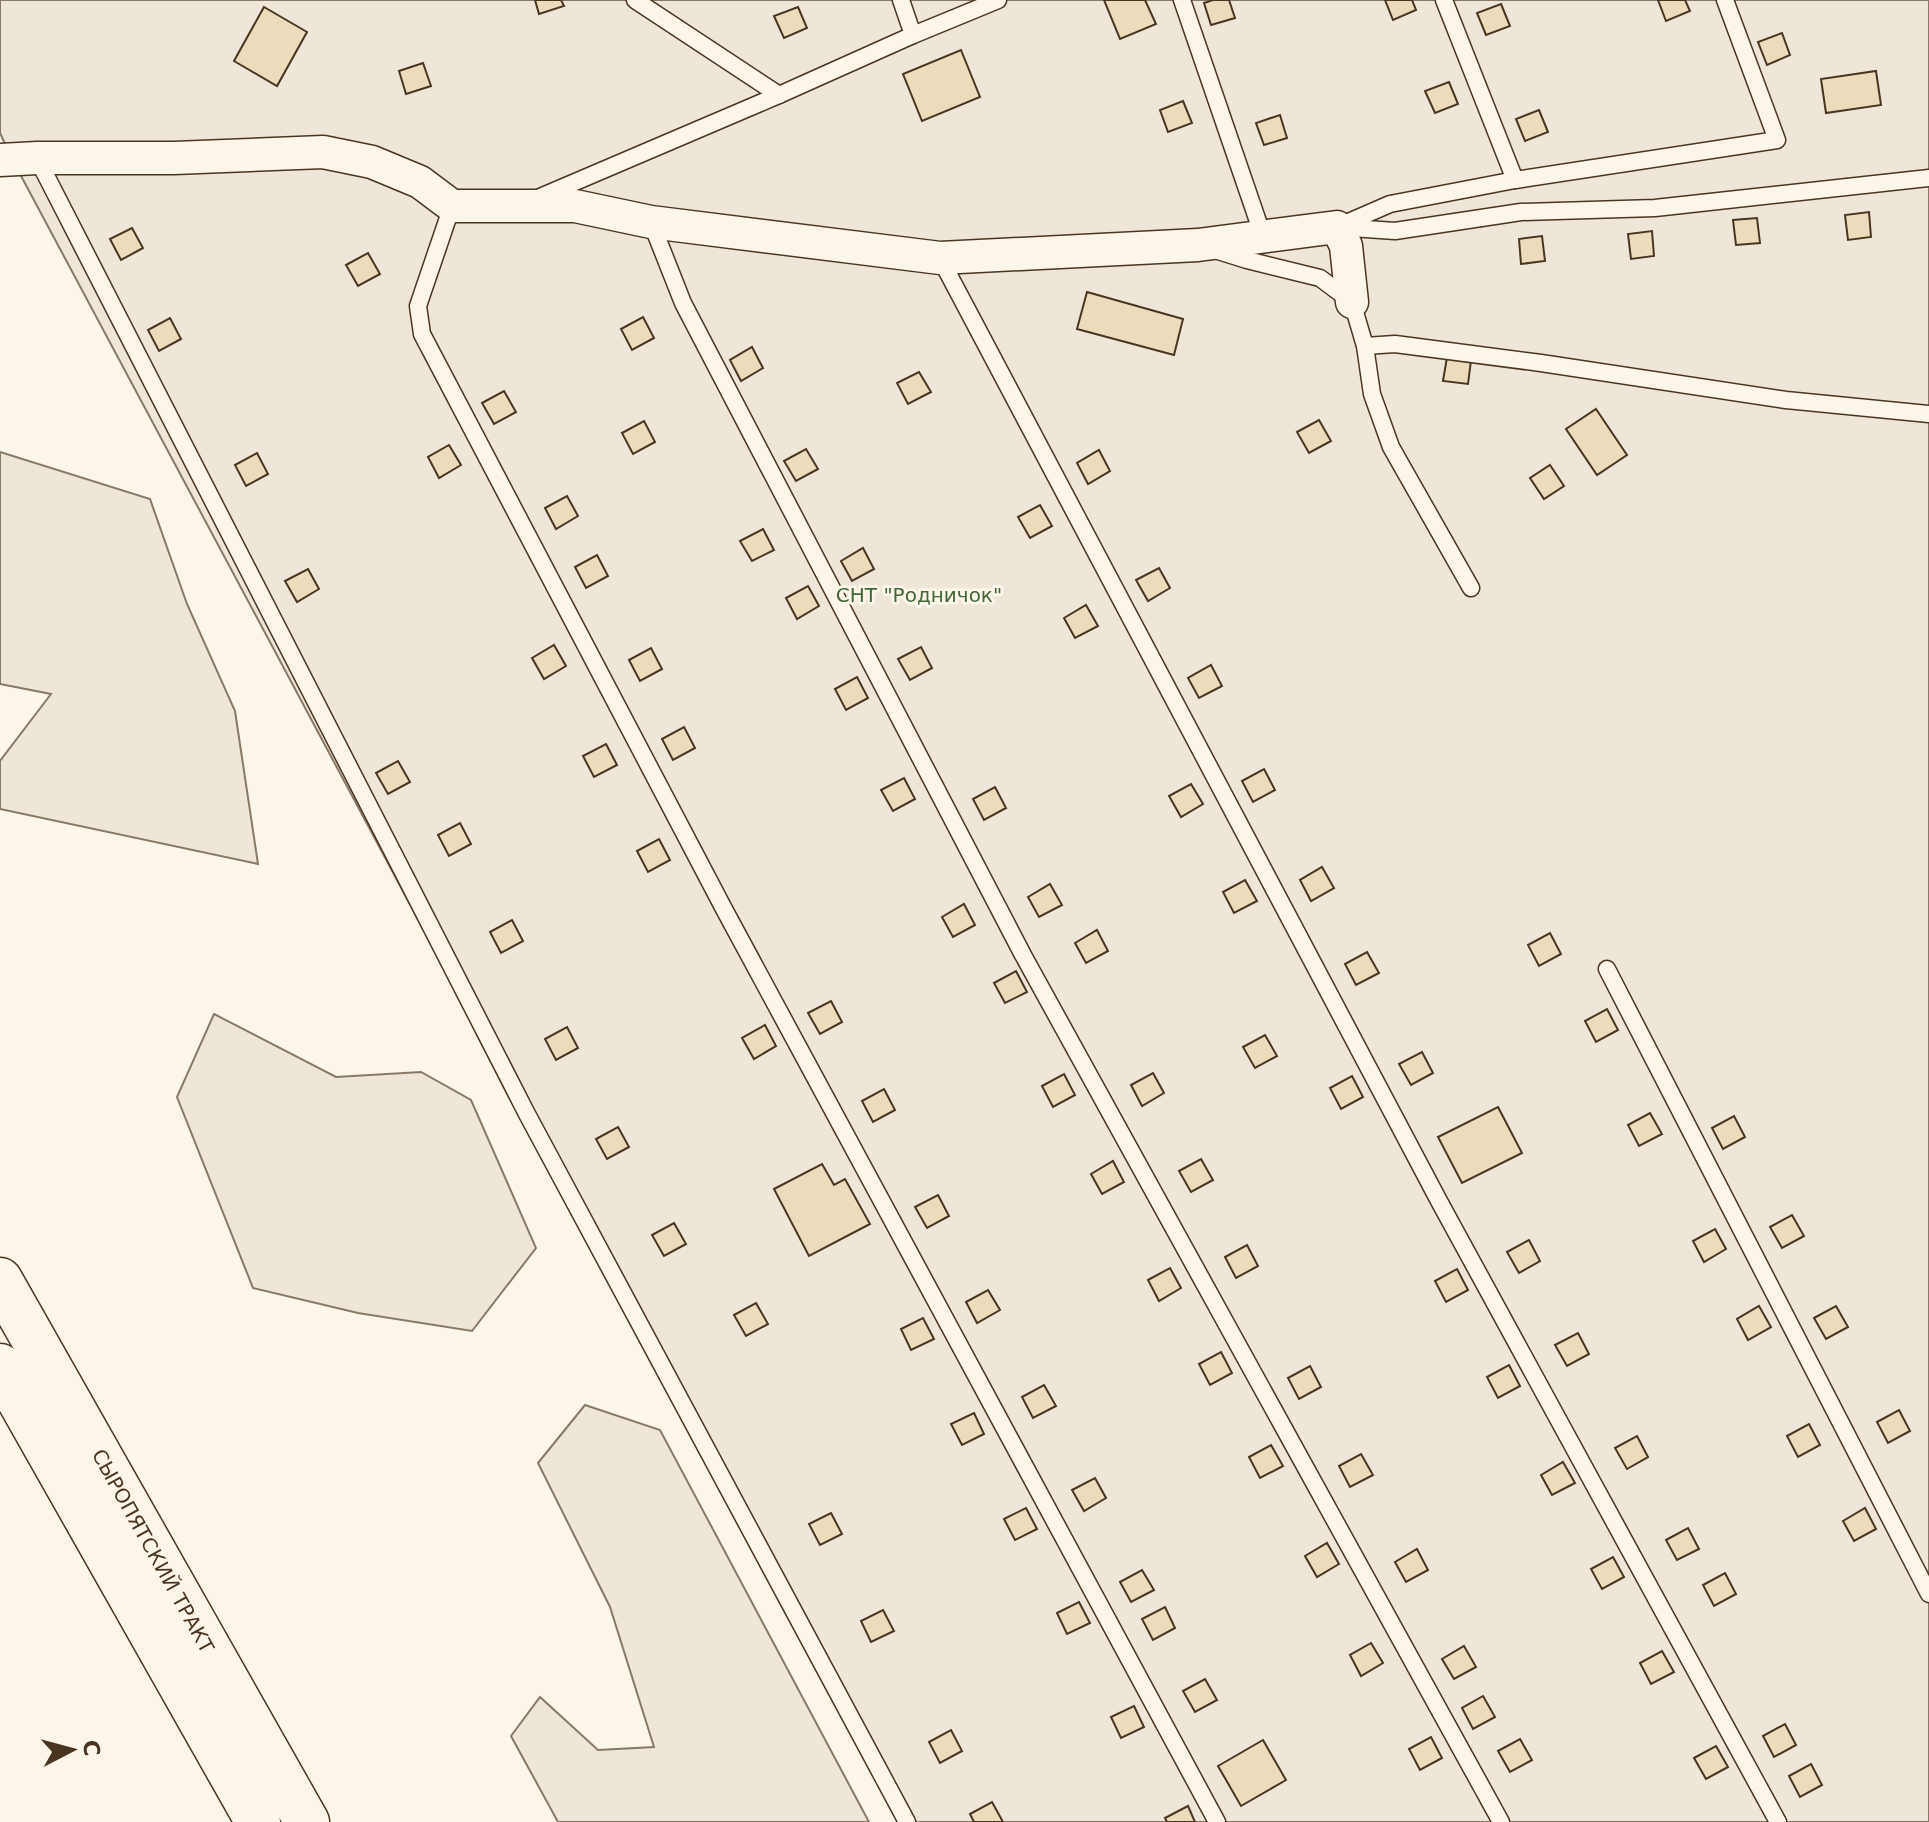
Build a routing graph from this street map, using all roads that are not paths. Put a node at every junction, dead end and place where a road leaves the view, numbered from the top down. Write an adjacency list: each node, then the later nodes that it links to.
1 (635, 0): 8 (lane)
2 (901, 0): 7 (lane)
3 (998, 0): 7 (lane)
4 (1182, 0): 17 (lane)
5 (1444, 0): 12 (lane)
6 (1725, 0): 12 (lane)
7 (913, 35): 8 (lane)
8 (779, 95): 14 (lane)
9 (37, 158): 10 (street); 13 (street); 30 (lane)
10 (0, 160)
11 (1929, 178): 16 (lane)
12 (1515, 180): 16 (lane)
13 (452, 206): 14 (street); 31 (lane)
14 (519, 206): 15 (street)
15 (651, 222): 19 (street); 32 (lane)
16 (1337, 227): 17 (street); 20 (street)
17 (1263, 236): 18 (street)
18 (1198, 245): 19 (street); 20 (lane)
19 (940, 258): 33 (lane)
20 (1352, 302): 21 (lane)
21 (1365, 346): 22 (lane); 23 (lane)
22 (1929, 414)
23 (1471, 588)
24 (1607, 969): 27 (lane)
25 (0, 1280): 29 (main road, СЫРОПЯТСКИЙ ТРАКТ)
26 (0, 1366): 28 (main road, СЫРОПЯТСКИЙ ТРАКТ)
27 (1929, 1594)
28 (258, 1822)
29 (307, 1822)
30 (907, 1822)
31 (1217, 1822)
32 (1501, 1822)
33 (1778, 1822)

